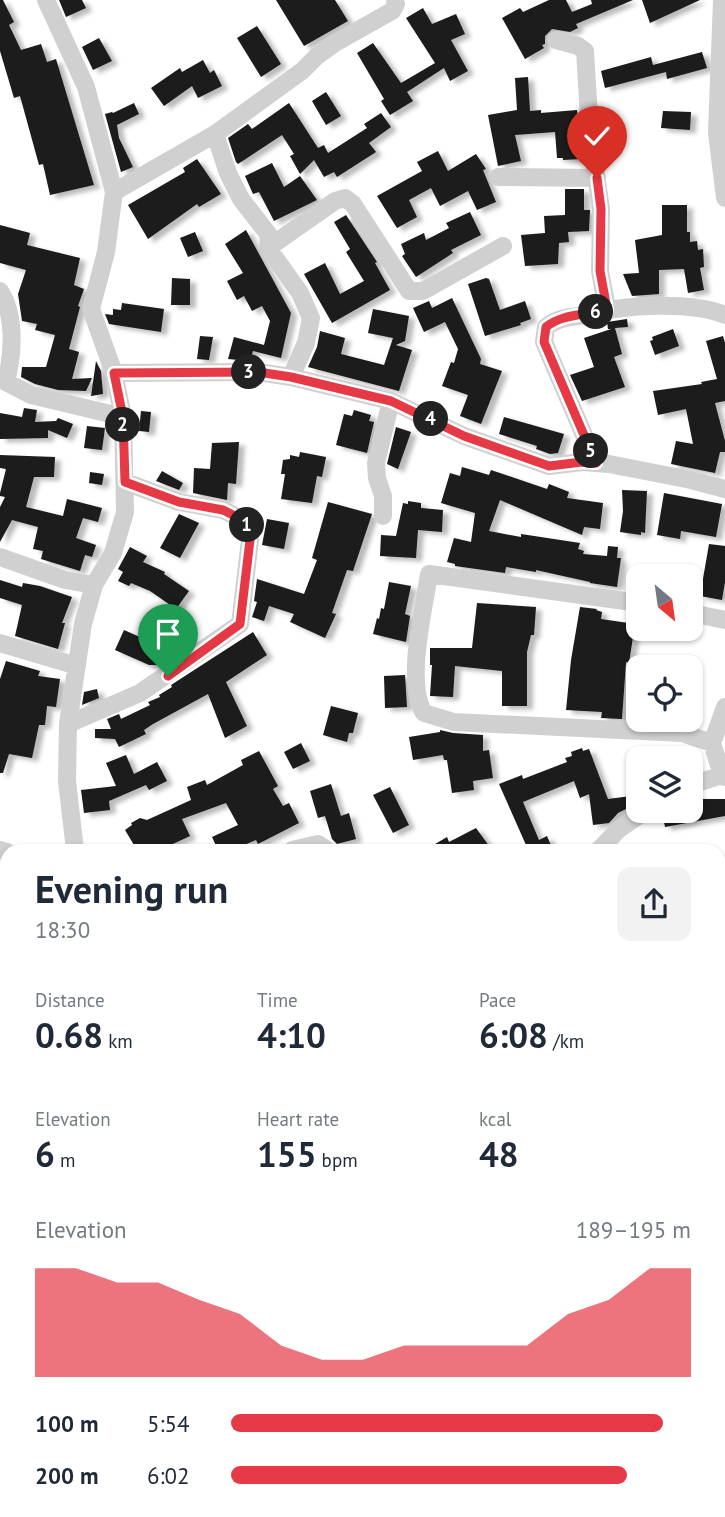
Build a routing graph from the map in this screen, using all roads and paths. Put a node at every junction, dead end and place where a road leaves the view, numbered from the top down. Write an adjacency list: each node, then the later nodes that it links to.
1 (46, 0): 9 (street)
2 (395, 0): 6 (street)
3 (722, 0): 5 (street)
4 (556, 40): 8 (street)
5 (721, 108): 10 (street)
6 (215, 134): 9 (street); 12 (street)
7 (498, 177): 8 (street)
8 (597, 178): 14 (street)
9 (114, 192): 16 (street)
10 (725, 198)
11 (503, 246): 12 (street)
12 (268, 248): 17 (street)
13 (0, 291): 18 (street)
14 (607, 309): 15 (street); 21 (street)
15 (725, 315)
16 (114, 373): 17 (street); 20 (street)
17 (291, 377): 19 (street)
18 (3, 382): 20 (street)
19 (391, 401): 21 (street); 24 (street)
20 (123, 417): 22 (street)
21 (596, 463): 23 (street)
22 (125, 482): 26 (street); 33 (street)
23 (725, 489)
24 (383, 516)
25 (0, 556): 26 (street)
26 (94, 585): 31 (street)
27 (626, 601): 34 (street)
28 (704, 616): 29 (street)
29 (725, 620)
30 (0, 643): 31 (street)
31 (77, 666): 33 (street)
32 (725, 707): 34 (street)
33 (68, 724): 38 (street)
34 (712, 743): 35 (street)
35 (723, 776): 36 (street)
36 (703, 782)
37 (628, 823): 39 (street)
38 (74, 844)
39 (605, 844)

